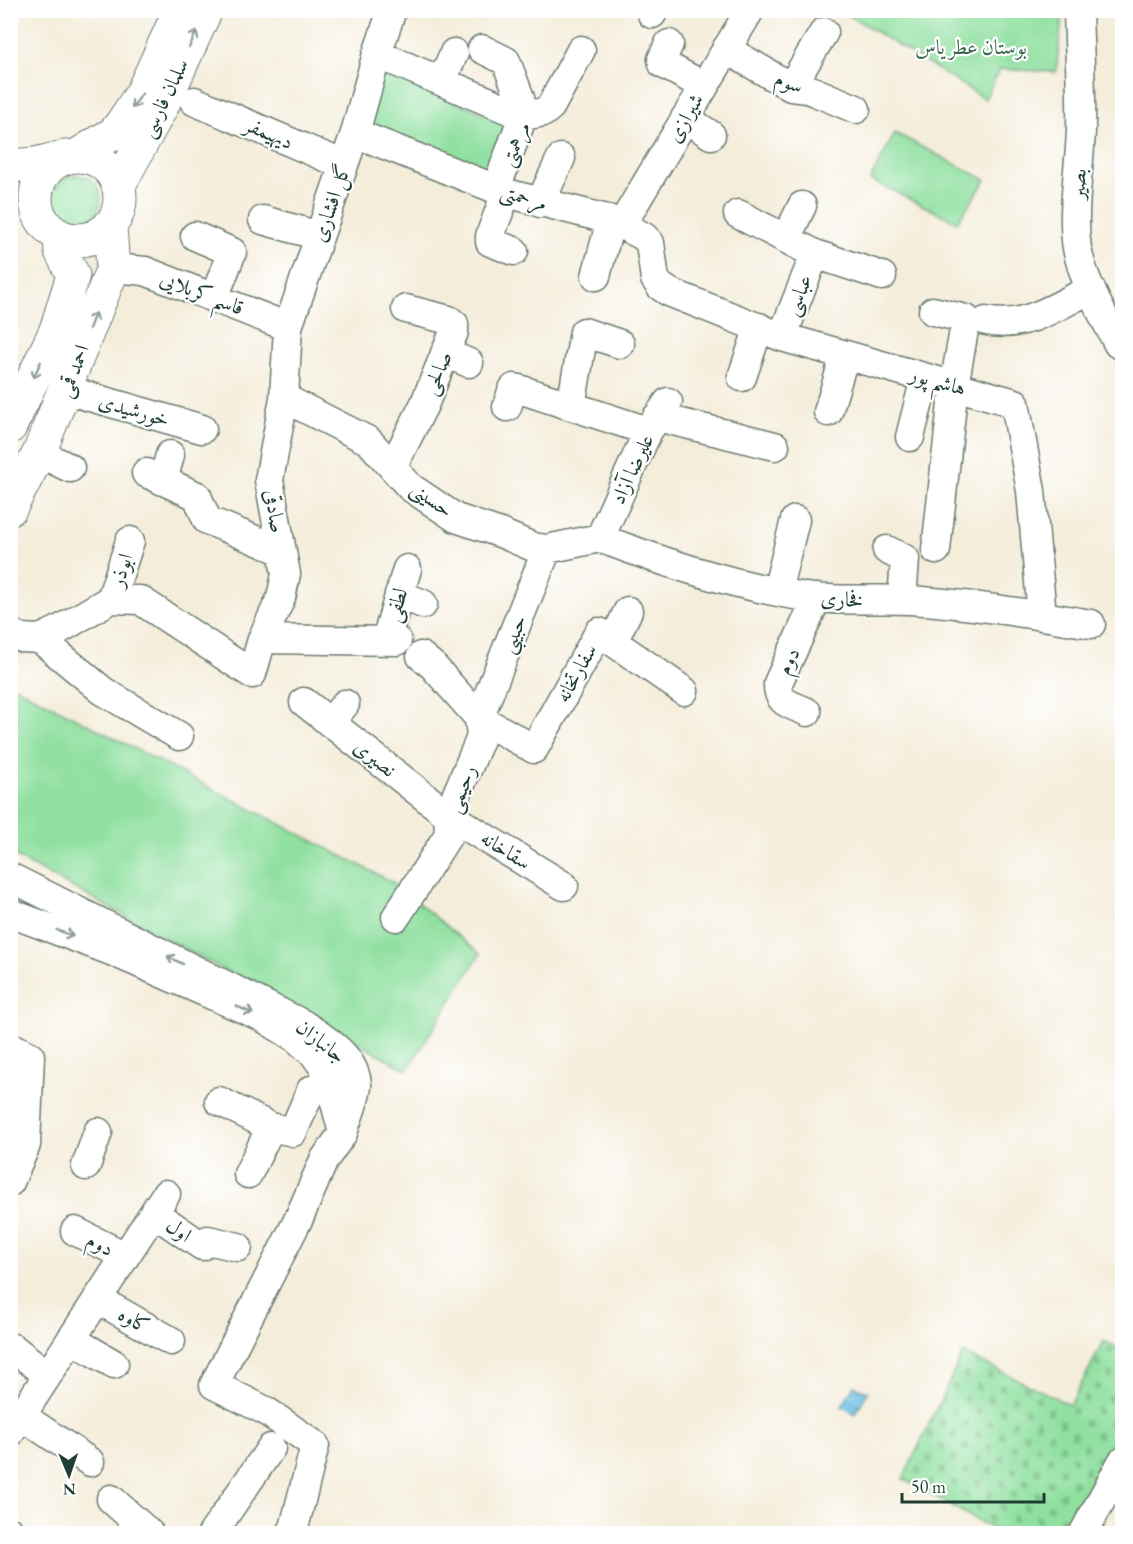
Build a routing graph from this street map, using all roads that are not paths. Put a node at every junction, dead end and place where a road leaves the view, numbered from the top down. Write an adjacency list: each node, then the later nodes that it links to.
1 (180, 10): 20 (main road, سلمان فارسی, one-way to 20)
2 (206, 10): 24 (main road, سلمان فارسی, one-way to 2)
3 (392, 10): 10 (street, گل افشاری)
4 (750, 10): 9 (street, شیرازی)
5 (1078, 10): 43 (street, بصیر)
6 (824, 32): 13 (street)
7 (669, 44): 12 (street)
8 (581, 50): 16 (street, مرهمتی)
9 (726, 50): 12 (street, شیرازی); 13 (street, سوم)
10 (377, 54): 11 (street); 18 (street, گل افشاری)
11 (442, 81): 16 (street); 16 (street)
12 (704, 86): 17 (street, شیرازی)
13 (791, 87): 15 (street, سوم)
14 (194, 101): 22 (street, دیهیمفر)
15 (855, 109)
16 (523, 116): 25 (street, مرهمتی)
17 (685, 118): 19 (street); 31 (street, شیرازی)
18 (355, 133): 22 (street, گل افشاری); 25 (street, مرحمتی)
19 (711, 135)
20 (72, 156): 23 (main road, سلمان فارسی); 24 (main road); 33 (main road)
21 (561, 158): 26 (street)
22 (344, 165): 35 (street, گل افشاری)
23 (10, 166)
24 (119, 185): 32 (main road)
25 (501, 191): 26 (street, مرحمتی); 37 (street, مرهمتی)
26 (540, 203): 31 (street, مرحمتی)
27 (802, 206): 36 (street)
28 (10, 213): 33 (main road)
29 (738, 214): 36 (street, عباسی)
30 (264, 220): 35 (street)
31 (616, 223): 40 (street, شیرازی); 42 (street, مرحمتی)
32 (110, 226): 33 (main road); 39 (main road, احمد قمی)
33 (55, 233): 62 (main road, احمد قمی, one-way to 62)
34 (195, 236): 44 (street)
35 (319, 236): 48 (street, گل افشاری)
36 (786, 238): 38 (street, عباسی)
37 (514, 251)
38 (815, 254): 41 (street, عباسی); 49 (street, عباسی)
39 (113, 268): 44 (street, قاسم کربلایی); 56 (main road, احمد قمی, one-way to 39)
40 (596, 276)
41 (882, 276)
42 (660, 286): 49 (street, هاشم پور)
43 (1091, 289): 47 (street); 51 (street, بصیر)
44 (214, 298): 48 (street, قاسم کربلایی)
45 (406, 309): 67 (street, صالحی)
46 (933, 311): 55 (street)
47 (986, 321)
48 (288, 327): 57 (street, گل افشاری)
49 (770, 332): 52 (street, هاشم پور); 53 (street)
50 (620, 344): 58 (street)
51 (1122, 346)
52 (845, 354): 54 (street, هاشم پور); 60 (street)
53 (742, 377)
54 (926, 378): 55 (street, هاشم پور); 64 (street)
55 (954, 386): 76 (street); 84 (street, هاشم پور)
56 (66, 390): 63 (street, خورشیدی); 66 (main road, احمد قمی)
57 (284, 398): 67 (street, حسینی); 77 (street, صادقی)
58 (571, 406): 59 (street); 61 (street)
59 (507, 407)
60 (828, 412)
61 (665, 423): 65 (street); 72 (street, علیرضا آزاد)
62 (10, 427)
63 (202, 429)
64 (910, 437)
65 (775, 446)
66 (39, 453): 68 (street); 70 (main road, احمد قمی)
67 (393, 466): 74 (street, حسینی)
68 (70, 468)
69 (160, 470): 77 (street)
70 (10, 509)
71 (795, 520): 79 (street)
72 (600, 538): 74 (street, حسینی); 79 (street, فخاری)
73 (130, 541): 81 (street, ابوذر)
74 (547, 549): 94 (street, حبیبی)
75 (887, 550): 82 (street)
76 (936, 550)
77 (282, 552): 86 (street, صادقی)
78 (410, 589): 86 (street, لطفی)
79 (777, 591): 80 (street, فخاری)
80 (818, 598): 82 (street, فخاری); 93 (street, دوم)
81 (111, 599): 86 (street, صادقی); 88 (street)
82 (902, 600): 84 (street, فخاری)
83 (628, 611): 89 (street)
84 (1042, 616): 85 (street, فخاری)
85 (1091, 624)
86 (266, 630)
87 (10, 633): 88 (street)
88 (40, 639): 95 (street)
89 (613, 642): 91 (street, سفارتخانه); 94 (street, سفارتخانه)
90 (421, 656): 94 (street)
91 (684, 691)
92 (303, 702): 96 (street, نصیری)
93 (807, 712)
94 (479, 718): 96 (street, رحیمی)
95 (179, 736)
96 (448, 814): 98 (street, سقاخانه); 100 (street, رحیمی)
97 (10, 877): 106 (street, جانبازان, one-way to 97)
98 (564, 886)
99 (10, 913): 106 (street, جانبازان, one-way to 106)
100 (396, 917)
101 (20, 1051): 110 (street)
102 (311, 1090): 104 (street)
103 (219, 1101): 104 (street)
104 (282, 1130): 107 (street); 109 (street)
105 (98, 1132): 108 (street)
106 (343, 1133): 107 (street)
107 (324, 1160): 127 (street)
108 (86, 1166)
109 (248, 1174)
110 (10, 1182)
111 (75, 1231): 113 (street, دوم)
112 (237, 1247): 113 (street, اول)
113 (125, 1257): 114 (street)
114 (97, 1299): 115 (street); 116 (street, کاوه)
115 (71, 1340): 118 (street); 119 (street)
116 (171, 1341)
117 (13, 1348): 119 (street)
118 (114, 1364)
119 (48, 1375): 120 (street)
120 (14, 1419): 122 (street)
121 (271, 1448): 126 (street)
122 (90, 1462)
123 (1122, 1462): 128 (street)
124 (111, 1499): 125 (street)
125 (150, 1533)
126 (212, 1533)
127 (290, 1533)
128 (1083, 1533)

